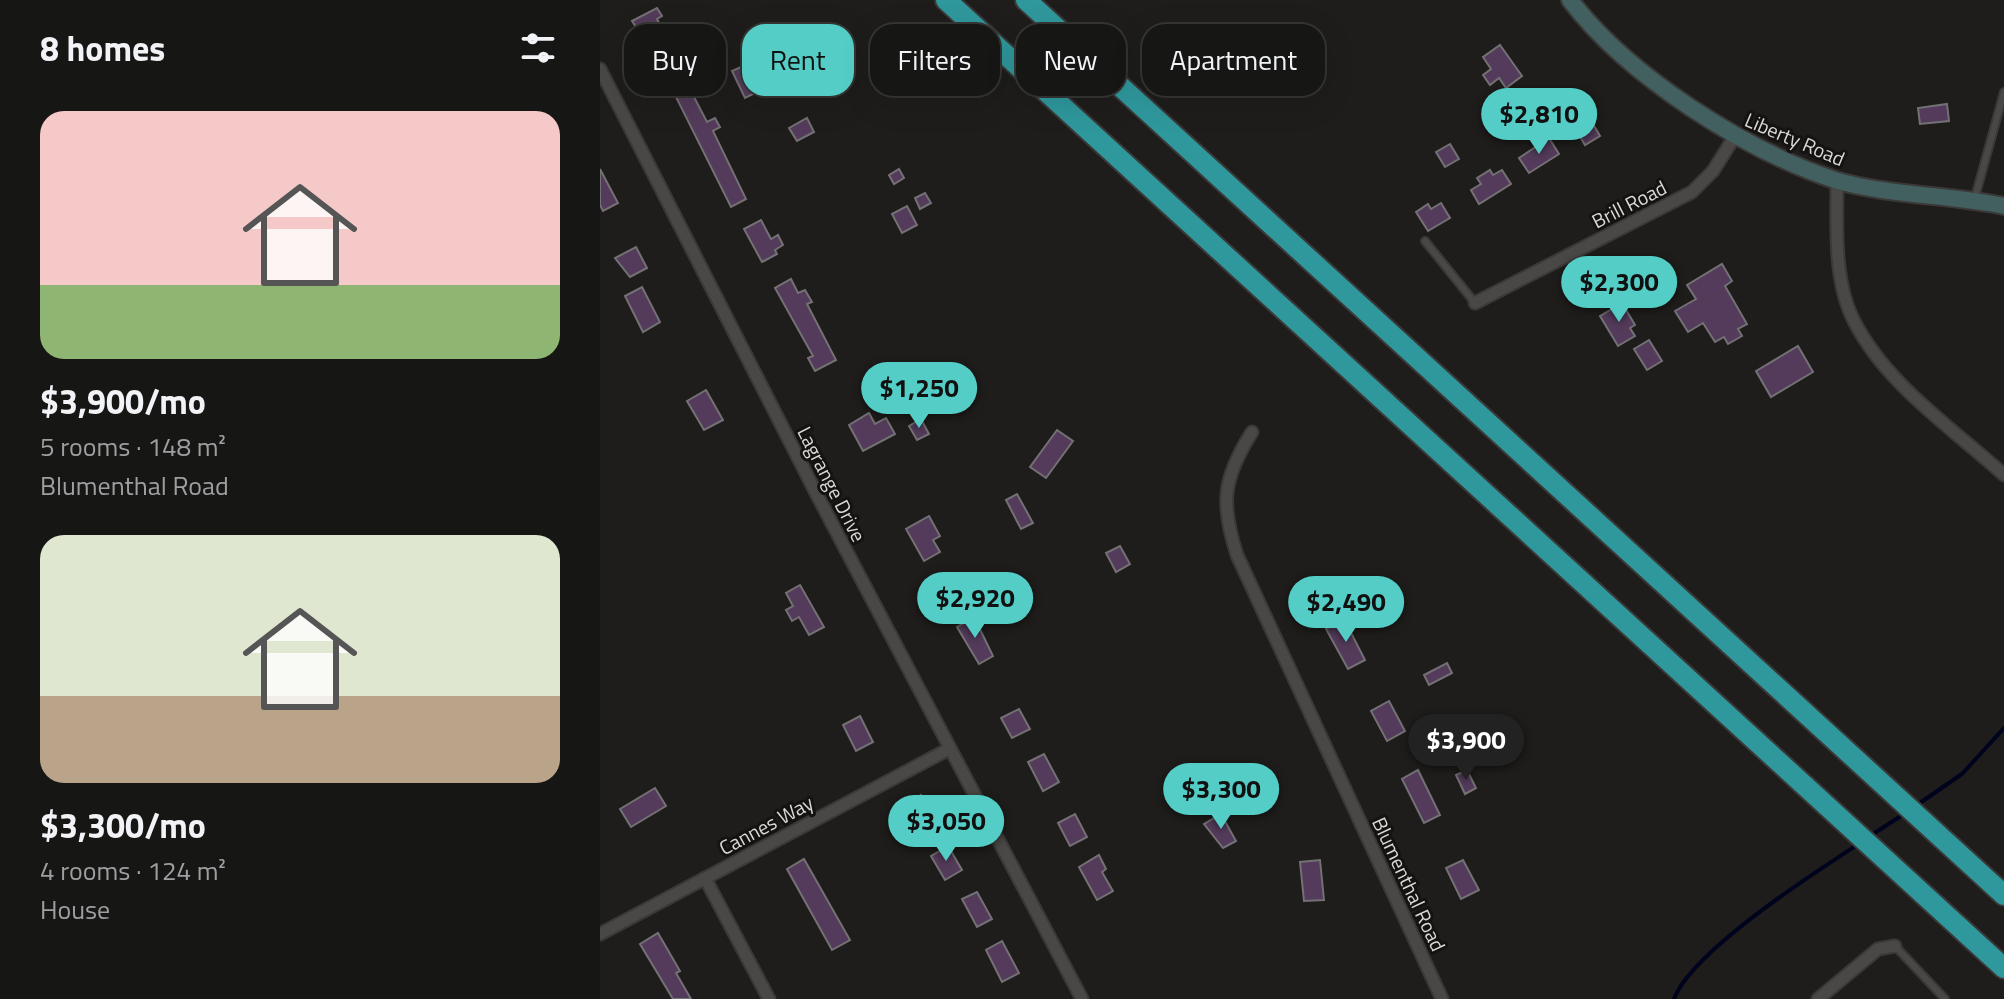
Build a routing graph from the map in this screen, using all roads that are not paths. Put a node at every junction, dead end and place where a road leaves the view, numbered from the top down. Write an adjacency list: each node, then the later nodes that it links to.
1 (946, 0): 19 (highway)
2 (1026, 0): 16 (highway)
3 (1570, 0): 6 (street, Liberty Road)
4 (600, 69): 14 (street, Lagrange Drive)
5 (2004, 92): 8 (lane)
6 (1735, 136): 7 (street, Liberty Road); 11 (street, Brill Road)
7 (1837, 180): 8 (street, Liberty Road); 13 (street)
8 (1974, 201): 9 (street, Liberty Road)
9 (2004, 206)
10 (1425, 241): 11 (lane)
11 (1475, 303)
12 (1252, 432): 22 (street, Blumenthal Road)
13 (2004, 475)
14 (949, 749): 15 (street, Cannes Way); 21 (street, Lagrange Drive)
15 (705, 878): 17 (street, Cannes Way); 20 (street)
16 (2004, 895)
17 (600, 934)
18 (1895, 946): 23 (street); 24 (lane)
19 (2004, 968)
20 (769, 999)
21 (1082, 999)
22 (1442, 999)
23 (1818, 999)
24 (1945, 999)

